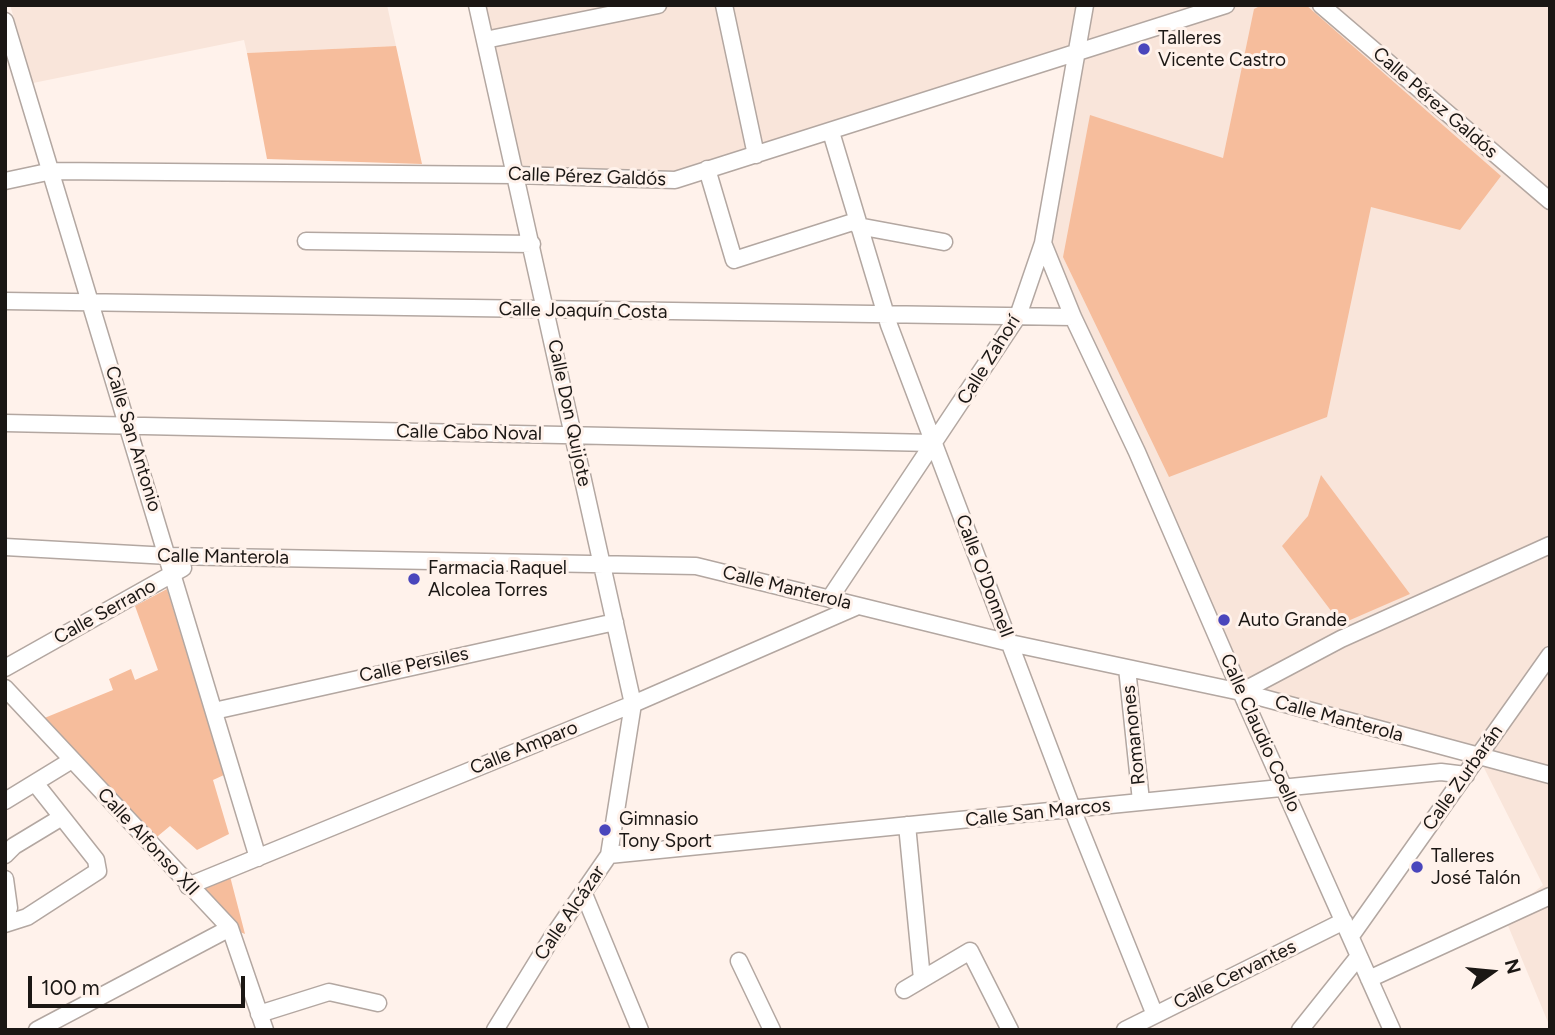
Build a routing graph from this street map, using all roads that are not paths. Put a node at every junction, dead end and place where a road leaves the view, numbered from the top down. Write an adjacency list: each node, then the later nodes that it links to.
1 (477, 5): 8 (street, Calle Don Quijote)
2 (658, 5): 8 (street)
3 (724, 5): 11 (street)
4 (1085, 5): 9 (street, Calle Zahorí)
5 (1226, 5): 9 (street, Calle Pérez Galdós)
6 (1321, 5): 16 (street, Calle Pérez Galdós)
7 (5, 20): 13 (street, Calle San Antonio)
8 (485, 40): 14 (street, Calle Don Quijote)
9 (1080, 51): 10 (street, Calle Pérez Galdós); 20 (street, Calle Zahorí)
10 (831, 132): 11 (street, Calle Pérez Galdós); 17 (street, Calle O'Donnell)
11 (755, 155): 12 (street, Calle Pérez Galdós)
12 (708, 169): 14 (street, Calle Pérez Galdós); 17 (street)
13 (52, 172): 14 (street, Calle Pérez Galdós); 15 (street, Calle Pérez Galdós); 23 (street, Calle San Antonio)
14 (515, 175): 21 (street, Calle Don Quijote)
15 (5, 181)
16 (1550, 201)
17 (857, 224): 19 (street); 25 (street, Calle O'Donnell)
18 (306, 242): 21 (street)
19 (944, 242)
20 (1044, 243): 26 (street, Calle Zahorí); 27 (street, Calle Claudio Coello)
21 (532, 244): 24 (street, Calle Don Quijote)
22 (5, 301): 23 (street, Calle Joaquín Costa)
23 (93, 304): 24 (street, Calle Joaquín Costa); 29 (street, Calle San Antonio)
24 (548, 311): 25 (street, Calle Joaquín Costa); 30 (street, Calle Don Quijote)
25 (885, 314): 26 (street, Calle Joaquín Costa); 31 (street, Calle O'Donnell)
26 (1018, 316): 27 (street, Calle Joaquín Costa); 31 (street, Calle Zahorí)
27 (1073, 317): 46 (street, Calle Claudio Coello)
28 (5, 423): 29 (street, Calle Cabo Noval)
29 (129, 426): 30 (street, Calle Cabo Noval); 34 (street, Calle San Antonio)
30 (573, 435): 31 (street, Calle Cabo Noval); 36 (street, Calle Don Quijote)
31 (934, 444): 38 (street, Calle Zahorí); 41 (street, Calle O'Donnell)
32 (1550, 545): 46 (street)
33 (5, 547): 34 (street, Calle Manterola)
34 (169, 556): 35 (street, Calle Manterola); 37 (street, Calle San Antonio)
35 (204, 557): 36 (street, Calle Manterola); 37 (street, Calle Serrano)
36 (603, 563): 38 (street, Calle Manterola); 40 (street, Calle Don Quijote)
37 (174, 573): 43 (street, Calle Serrano); 48 (street, Calle San Antonio)
38 (830, 598): 39 (street, Calle Manterola)
39 (858, 606): 41 (street, Calle Manterola); 47 (street, Calle Amparo)
40 (615, 622): 47 (street, Calle Don Quijote); 48 (street, Calle Persiles)
41 (1010, 643): 44 (street, Calle Manterola); 57 (street, Calle O'Donnell)
42 (1550, 655): 49 (street, Calle Zurbarán)
43 (5, 668)
44 (1127, 668): 46 (street, Calle Manterola); 56 (street, Romanones)
45 (5, 688): 50 (street, Calle Alfonso XII)
46 (1241, 692): 49 (street, Calle Manterola); 54 (street, Calle Claudio Coello)
47 (633, 704): 61 (street, Calle Alcázar); 62 (street, Calle Amparo)
48 (214, 711): 62 (street, Calle San Antonio)
49 (1478, 756): 51 (street, Calle Zurbarán); 52 (street, Calle Manterola)
50 (72, 760): 53 (street); 64 (street, Calle Alfonso XII)
51 (1466, 775): 54 (street, Calle San Marcos); 70 (street, Calle Zurbarán)
52 (1550, 775)
53 (35, 783): 55 (street); 58 (street)
54 (1285, 788): 56 (street, Calle San Marcos); 70 (street, Calle Claudio Coello)
55 (5, 801)
56 (1140, 801): 57 (street, Calle San Marcos)
57 (1073, 811): 59 (street, Calle San Marcos); 77 (street, Calle O'Donnell)
58 (62, 817): 60 (street); 68 (street)
59 (907, 825): 61 (street, Calle San Marcos); 73 (street)
60 (5, 855)
61 (609, 855): 65 (street, Calle Alcázar)
62 (258, 858): 64 (street, Calle Amparo)
63 (5, 879): 67 (street)
64 (188, 886): 69 (street, Calle Alfonso XII)
65 (584, 894): 80 (street, Calle Alcázar); 81 (street)
66 (1550, 896): 74 (street)
67 (5, 914)
68 (5, 924)
69 (230, 928): 78 (street, Calle Alfonso XII); 79 (street)
70 (1348, 928): 71 (street, Calle Claudio Coello); 77 (street, Calle Cervantes)
71 (1359, 957): 74 (street, Calle Claudio Coello); 85 (street)
72 (739, 961): 82 (street)
73 (922, 979): 75 (street); 83 (street)
74 (1369, 979): 86 (street, Calle Claudio Coello)
75 (904, 990)
76 (378, 1003): 78 (street, Calle Alfonso XII)
77 (1155, 1015): 84 (street, Calle Cervantes)
78 (262, 1022)
79 (37, 1030)
80 (495, 1030)
81 (640, 1030)
82 (772, 1030)
83 (1010, 1030)
84 (1125, 1030)
85 (1300, 1030)
86 (1392, 1030)

